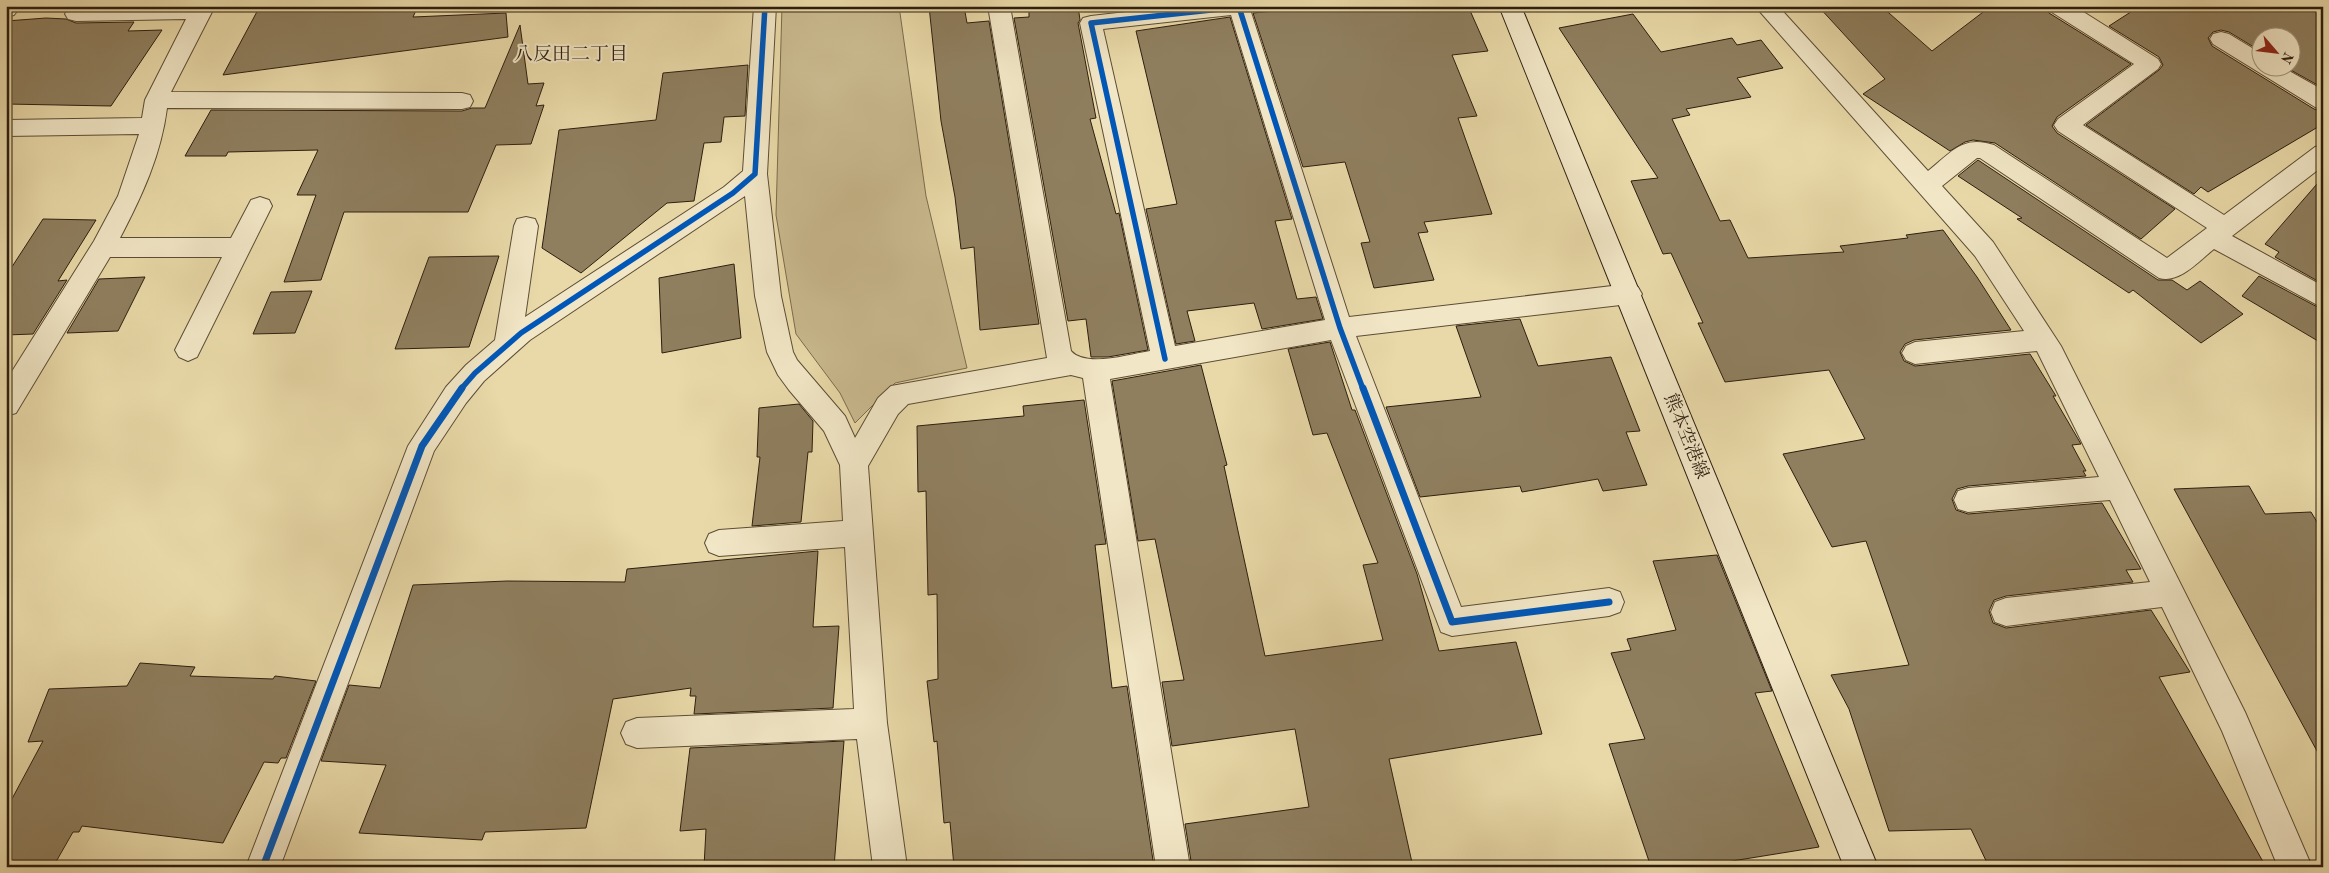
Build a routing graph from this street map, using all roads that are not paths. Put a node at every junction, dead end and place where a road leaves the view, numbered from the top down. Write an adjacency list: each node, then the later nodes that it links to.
1 (10, 6): 8 (street)
2 (765, 6): 19 (street)
3 (999, 6): 34 (street)
4 (1510, 6): 26 (street, 熊本空港線)
5 (1771, 7): 20 (street)
6 (2067, 8): 23 (street)
7 (202, 9): 9 (street); 13 (street)
8 (6, 10)
9 (76, 14)
10 (2221, 39): 11 (street)
11 (2252, 58)
12 (2285, 78): 15 (street)
13 (156, 100): 14 (street); 16 (street)
14 (462, 101)
15 (2323, 101)
16 (153, 126): 17 (street); 24 (street)
17 (6, 128)
18 (2323, 153): 23 (street)
19 (755, 174): 30 (street); 36 (street)
20 (1926, 186): 23 (street); 29 (street)
21 (260, 206): 25 (street)
22 (526, 226): 30 (street)
23 (2219, 232): 27 (street)
24 (103, 247): 25 (street); 35 (street)
25 (239, 248): 31 (street)
26 (1629, 294): 28 (street); 49 (street, 熊本空港線)
27 (2323, 298)
28 (1340, 328): 33 (street); 33 (street); 42 (street)
29 (2042, 340): 32 (street); 37 (street)
30 (507, 346): 46 (street)
31 (188, 350)
32 (1915, 353)
33 (1165, 359): 34 (street)
34 (1082, 368): 36 (street); 48 (street)
35 (6, 405)
36 (854, 465): 39 (street)
37 (2118, 487): 38 (street); 41 (street)
38 (1968, 500)
39 (859, 534): 40 (street); 44 (street)
40 (719, 543)
41 (2170, 593): 43 (street); 50 (street)
42 (1609, 602)
43 (2006, 612)
44 (871, 723): 45 (street); 47 (street)
45 (637, 733)
46 (263, 867)
47 (890, 867)
48 (1173, 867)
49 (1861, 867)
50 (2295, 867)

